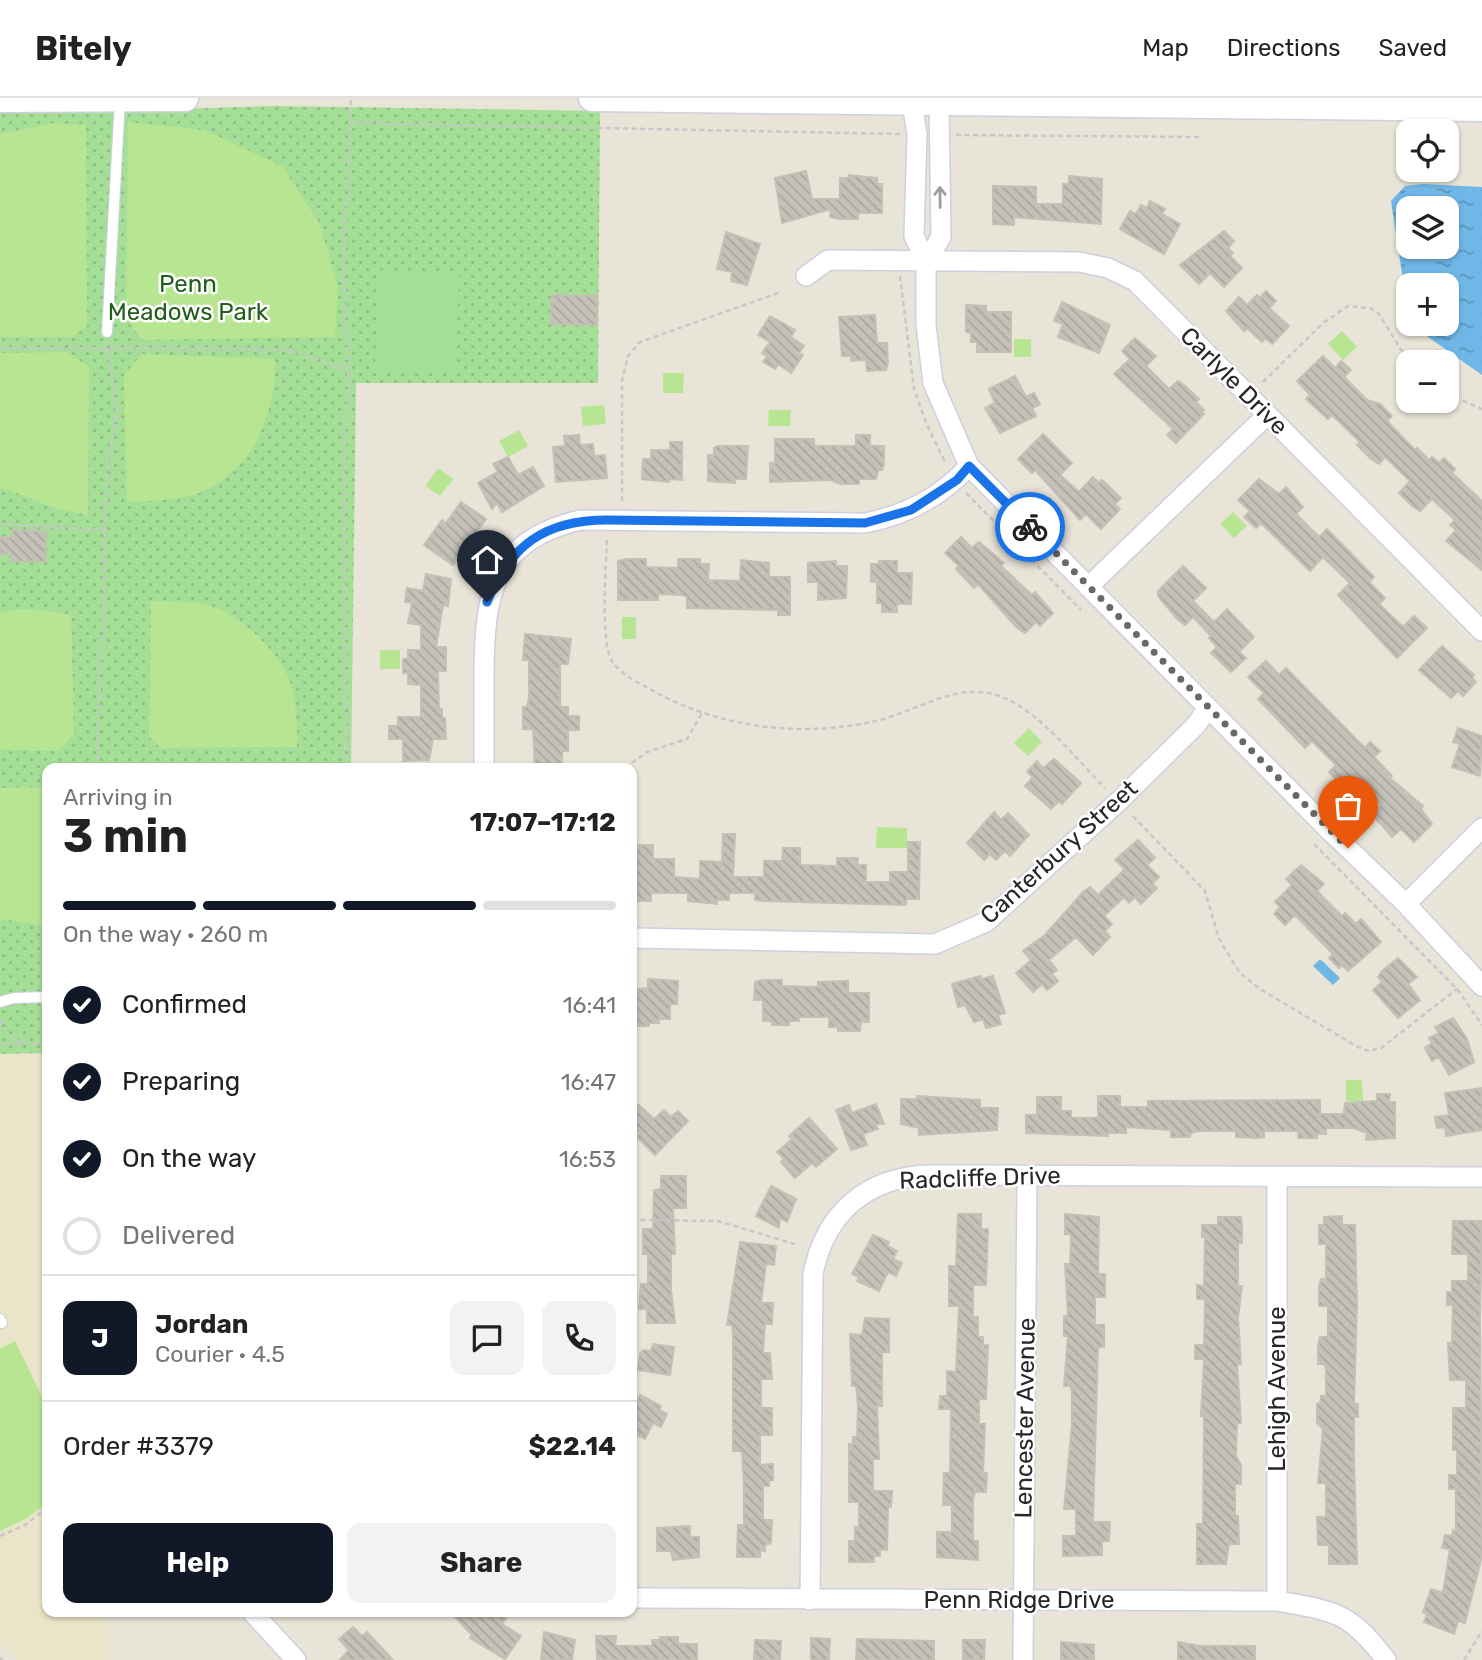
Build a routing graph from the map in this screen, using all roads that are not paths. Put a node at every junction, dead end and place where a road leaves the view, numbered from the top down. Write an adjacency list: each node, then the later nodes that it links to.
1 (185, 98): 4 (street)
2 (592, 98): 5 (street)
3 (12, 99): 4 (street)
4 (120, 100): 10 (lane)
5 (912, 102): 6 (street); 8 (street)
6 (939, 102): 7 (street); 8 (street, one-way to 6)
7 (1482, 108)
8 (926, 262): 9 (street, Carlyle Drive); 11 (street, Carlyle Drive); 12 (street)
9 (806, 276)
10 (107, 332)
11 (1267, 415): 13 (street); 14 (street, Carlyle Drive)
12 (969, 466): 13 (street); 16 (street)
13 (1088, 587): 15 (street)
14 (1482, 631)
15 (1208, 708): 18 (street); 19 (street, Canterbury Street)
16 (484, 763)
17 (1482, 828): 18 (street)
18 (1406, 904): 20 (street)
19 (637, 938)
20 (1482, 986)
21 (42, 997): 22 (lane)
22 (0, 1002)
23 (1027, 1176): 24 (street, Radcliffe Drive); 27 (street, Lencester Avenue); 28 (street, Radcliffe Drive)
24 (1277, 1177): 25 (street, Radcliffe Drive); 29 (street, Lehigh Avenue)
25 (1482, 1177)
26 (637, 1598): 28 (street, Penn Ridge Drive)
27 (1023, 1599): 28 (street, Penn Ridge Drive); 29 (street, Penn Ridge Drive); 32 (street, Lencester Avenue)
28 (810, 1600)
29 (1277, 1601): 33 (street, Penn Ridge Drive)
30 (257, 1617): 31 (street)
31 (296, 1660)
32 (1023, 1660)
33 (1386, 1660)

